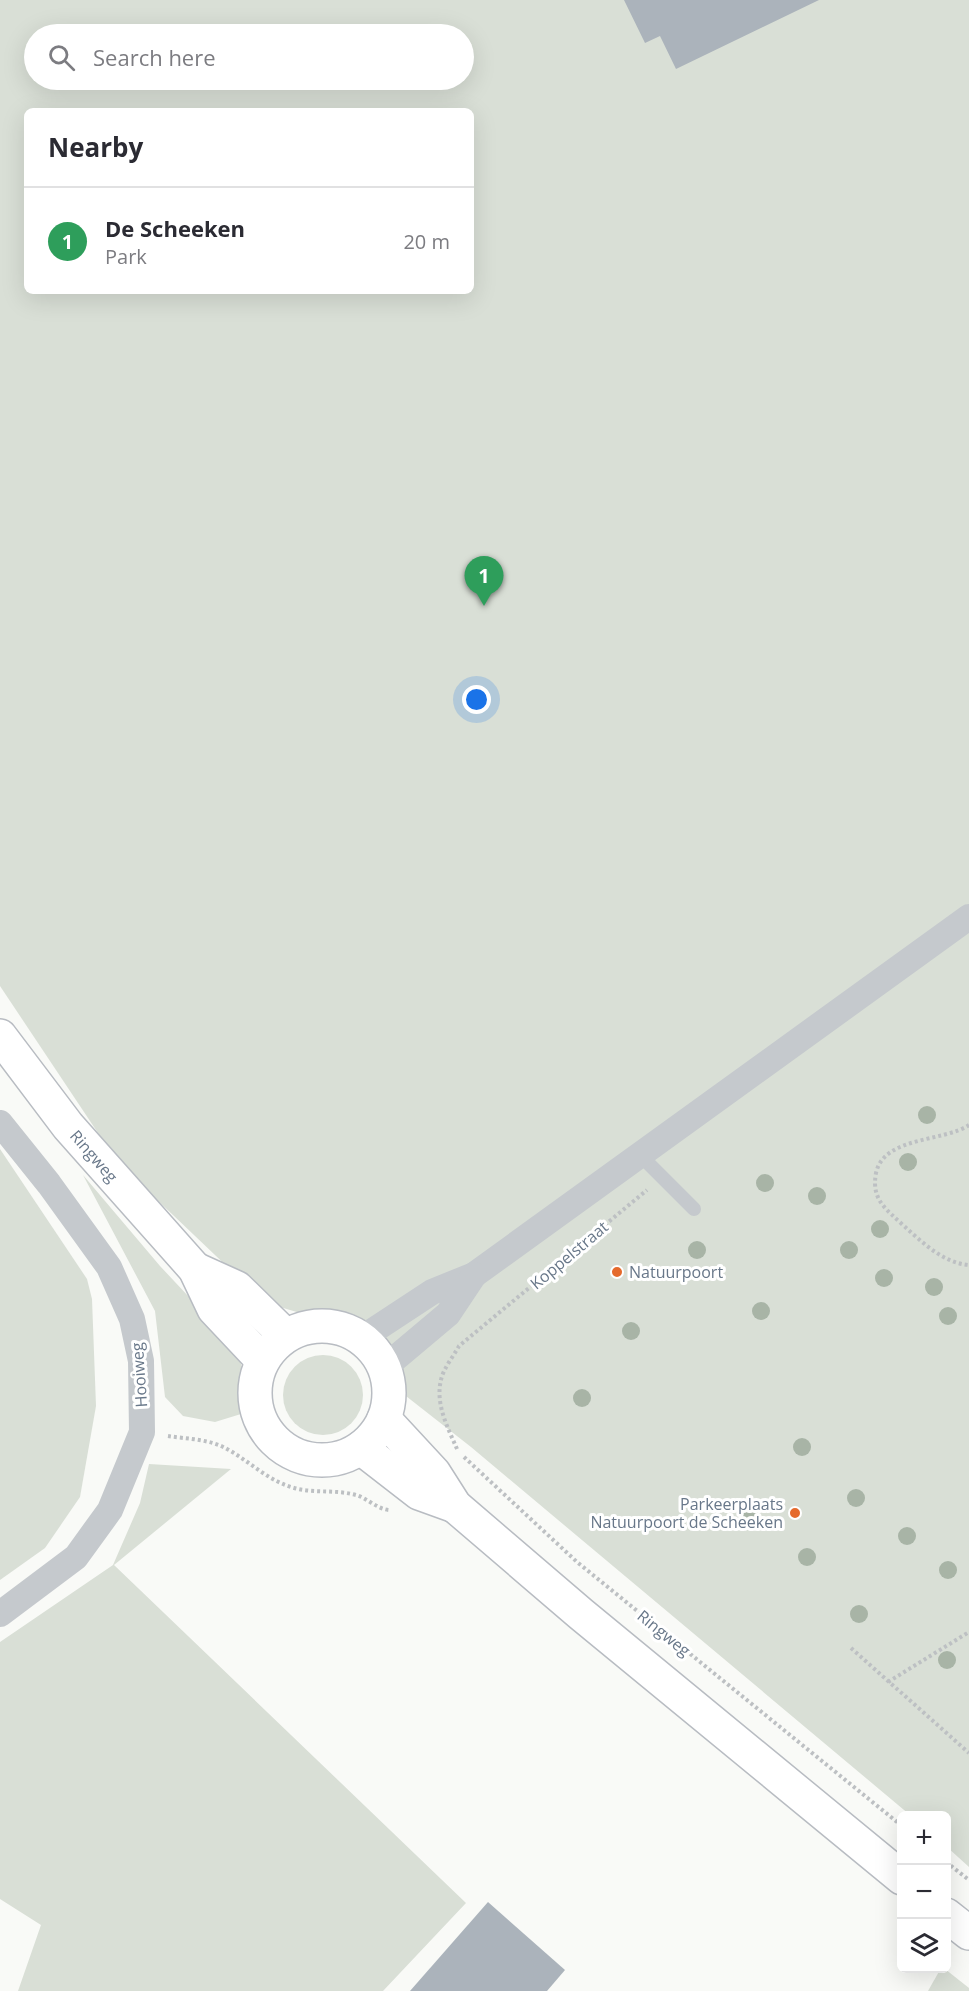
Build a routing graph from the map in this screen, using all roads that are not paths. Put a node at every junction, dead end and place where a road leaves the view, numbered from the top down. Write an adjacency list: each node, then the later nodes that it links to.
1 (969, 917): 4 (street)
2 (0, 1036): 6 (main road, Ringweg)
3 (0, 1123): 15 (street, Hooiweg)
4 (639, 1154): 5 (lane); 7 (street)
5 (694, 1209)
6 (195, 1269): 8 (main road, Ringweg); 10 (main road, Ringweg)
7 (474, 1275): 9 (street); 11 (street)
8 (285, 1335): 9 (main road); 10 (main road)
9 (362, 1338): 11 (main road)
10 (262, 1360): 13 (main road)
11 (385, 1367): 12 (main road)
12 (384, 1419): 13 (main road); 14 (main road)
13 (361, 1448): 14 (main road)
14 (455, 1506): 16 (main road)
15 (0, 1614)
16 (897, 1874)
17 (951, 1919): 18 (main road)
18 (969, 1933)

